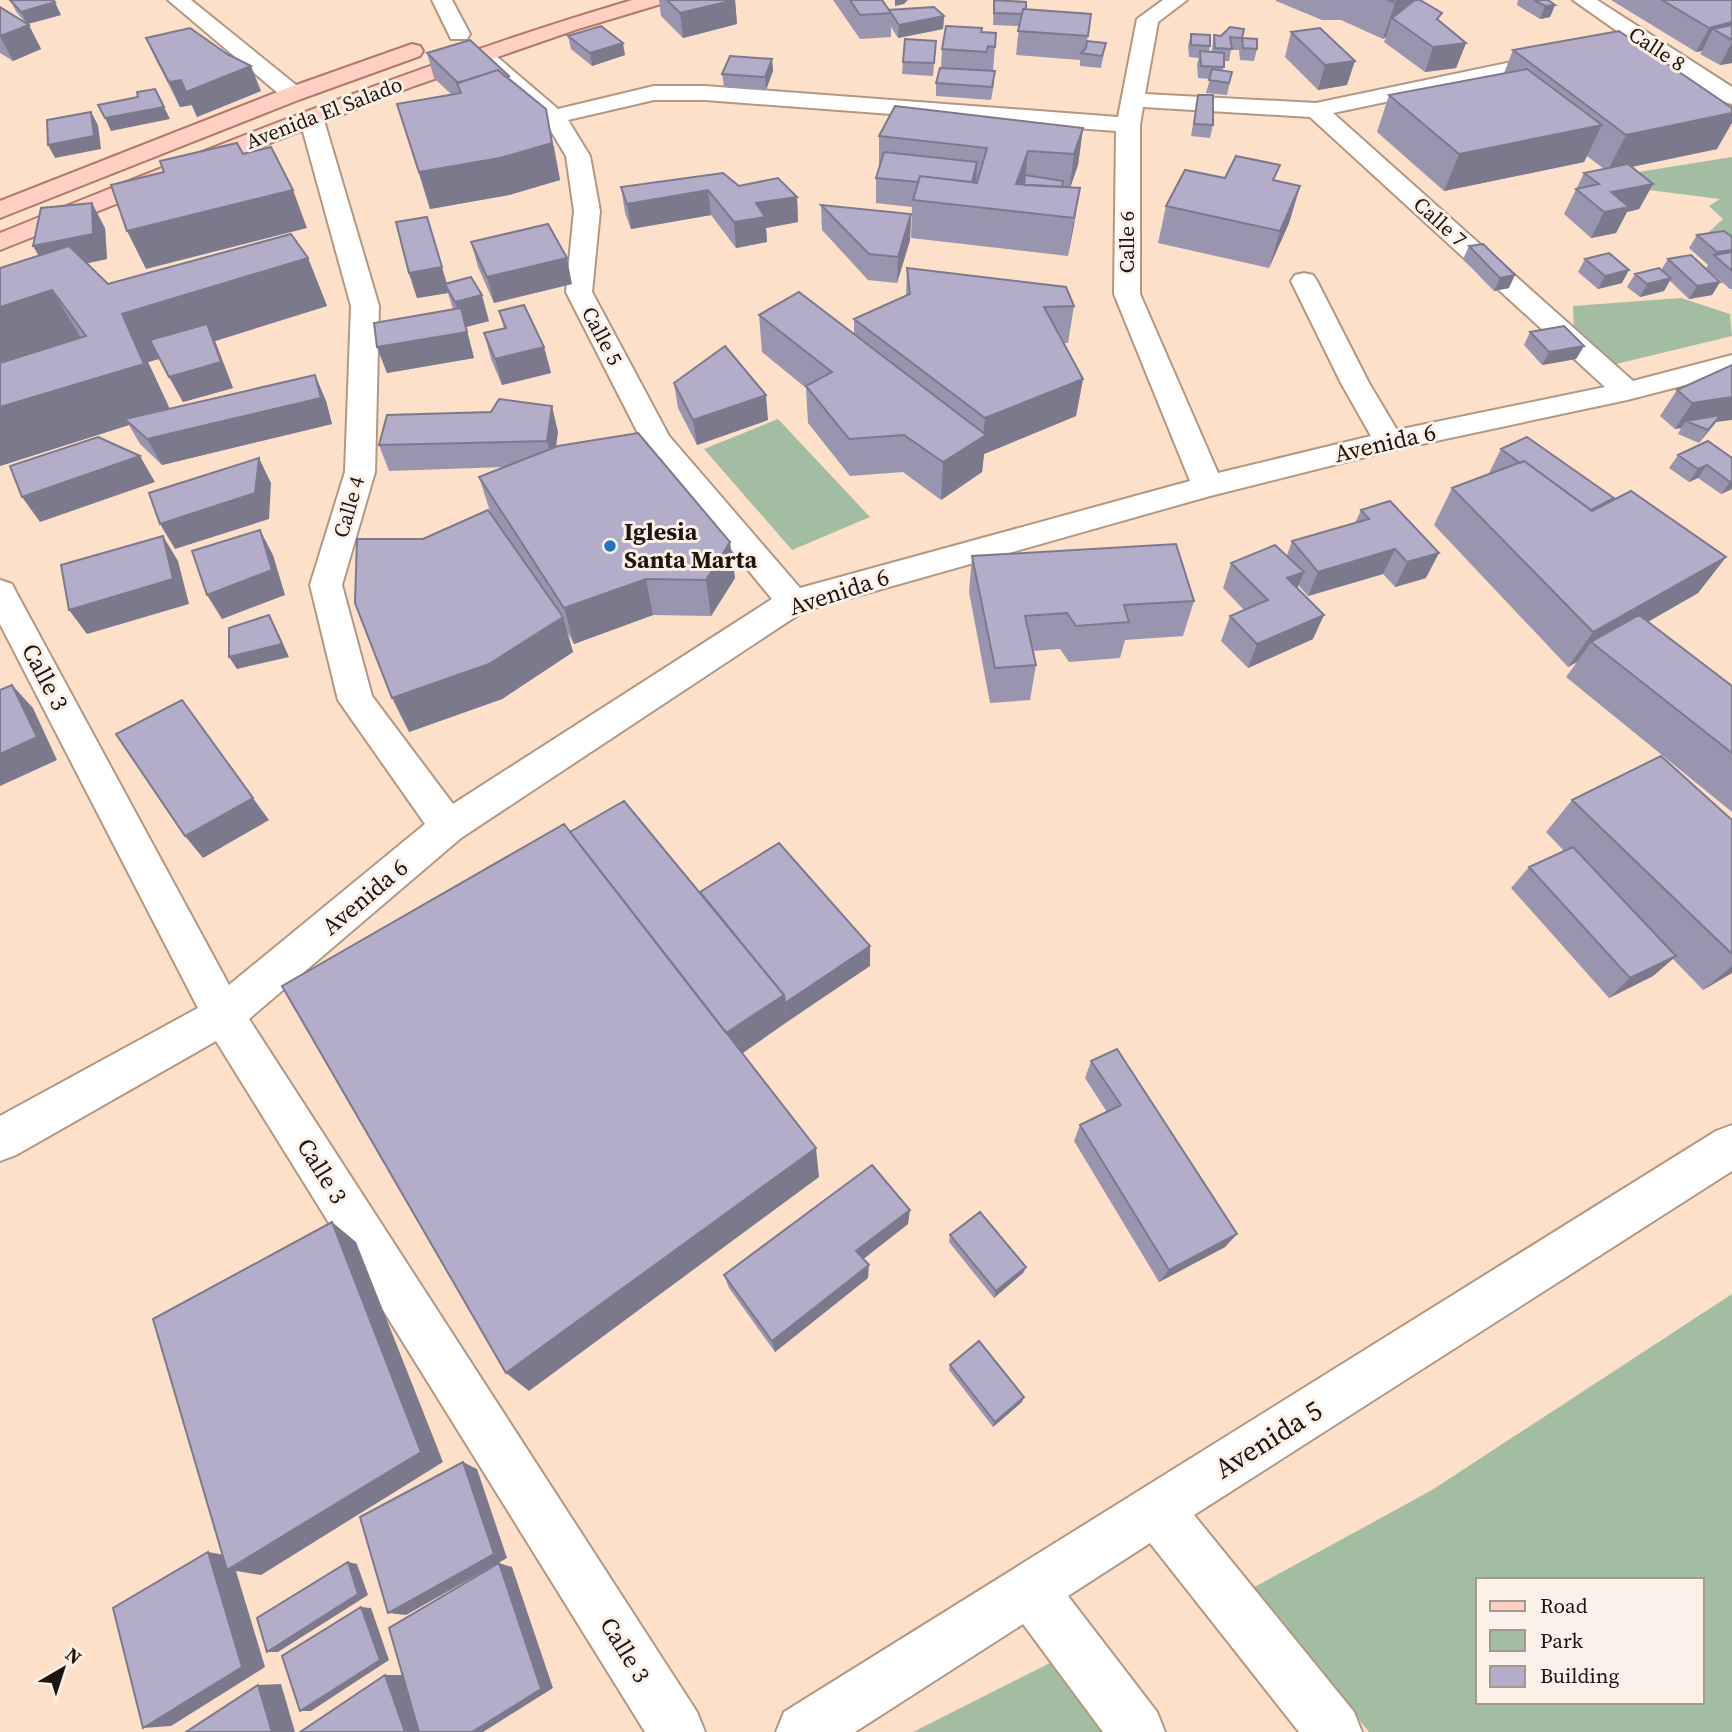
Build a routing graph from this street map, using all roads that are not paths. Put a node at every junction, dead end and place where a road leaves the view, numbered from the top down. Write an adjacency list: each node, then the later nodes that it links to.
1 (178, 0): 10 (street)
2 (442, 0): 7 (street)
3 (654, 0): 9 (main road, Avenida El Salado)
4 (1177, 0): 13 (street, Calle 6)
5 (1583, 0): 8 (street, Calle 8)
6 (485, 26): 7 (main road, Avenida El Salado)
7 (459, 34): 10 (main road, Avenida El Salado)
8 (1645, 41): 11 (street, Calle 8); 12 (street)
9 (480, 54): 14 (main road, Avenida El Salado); 15 (street, Calle 5)
10 (293, 94): 16 (main road, Avenida El Salado)
11 (1732, 97)
12 (1316, 110): 13 (street); 20 (street, Calle 7)
13 (1130, 113): 15 (street); 22 (street, Calle 6)
14 (310, 117): 17 (main road, Avenida El Salado); 25 (street, Calle 4)
15 (554, 117): 24 (street, Calle 5)
16 (0, 210)
17 (0, 242)
18 (1304, 281): 21 (street)
19 (1732, 364): 20 (street, Avenida 6)
20 (1627, 391): 21 (street, Avenida 6)
21 (1389, 440): 22 (street, Avenida 6)
22 (1208, 485): 24 (street, Avenida 6)
23 (0, 592): 26 (street, Calle 3)
24 (793, 602): 25 (street, Avenida 6)
25 (448, 827): 26 (street, Avenida 6)
26 (223, 1015): 27 (street, Avenida 6); 31 (street, Calle 3)
27 (0, 1140)
28 (1732, 1146): 29 (street, Avenida 5)
29 (1156, 1509): 30 (street, Avenida 5); 34 (street)
30 (1030, 1589): 32 (street, Avenida 5); 33 (street)
31 (677, 1732)
32 (804, 1732)
33 (1137, 1732)
34 (1335, 1732)

